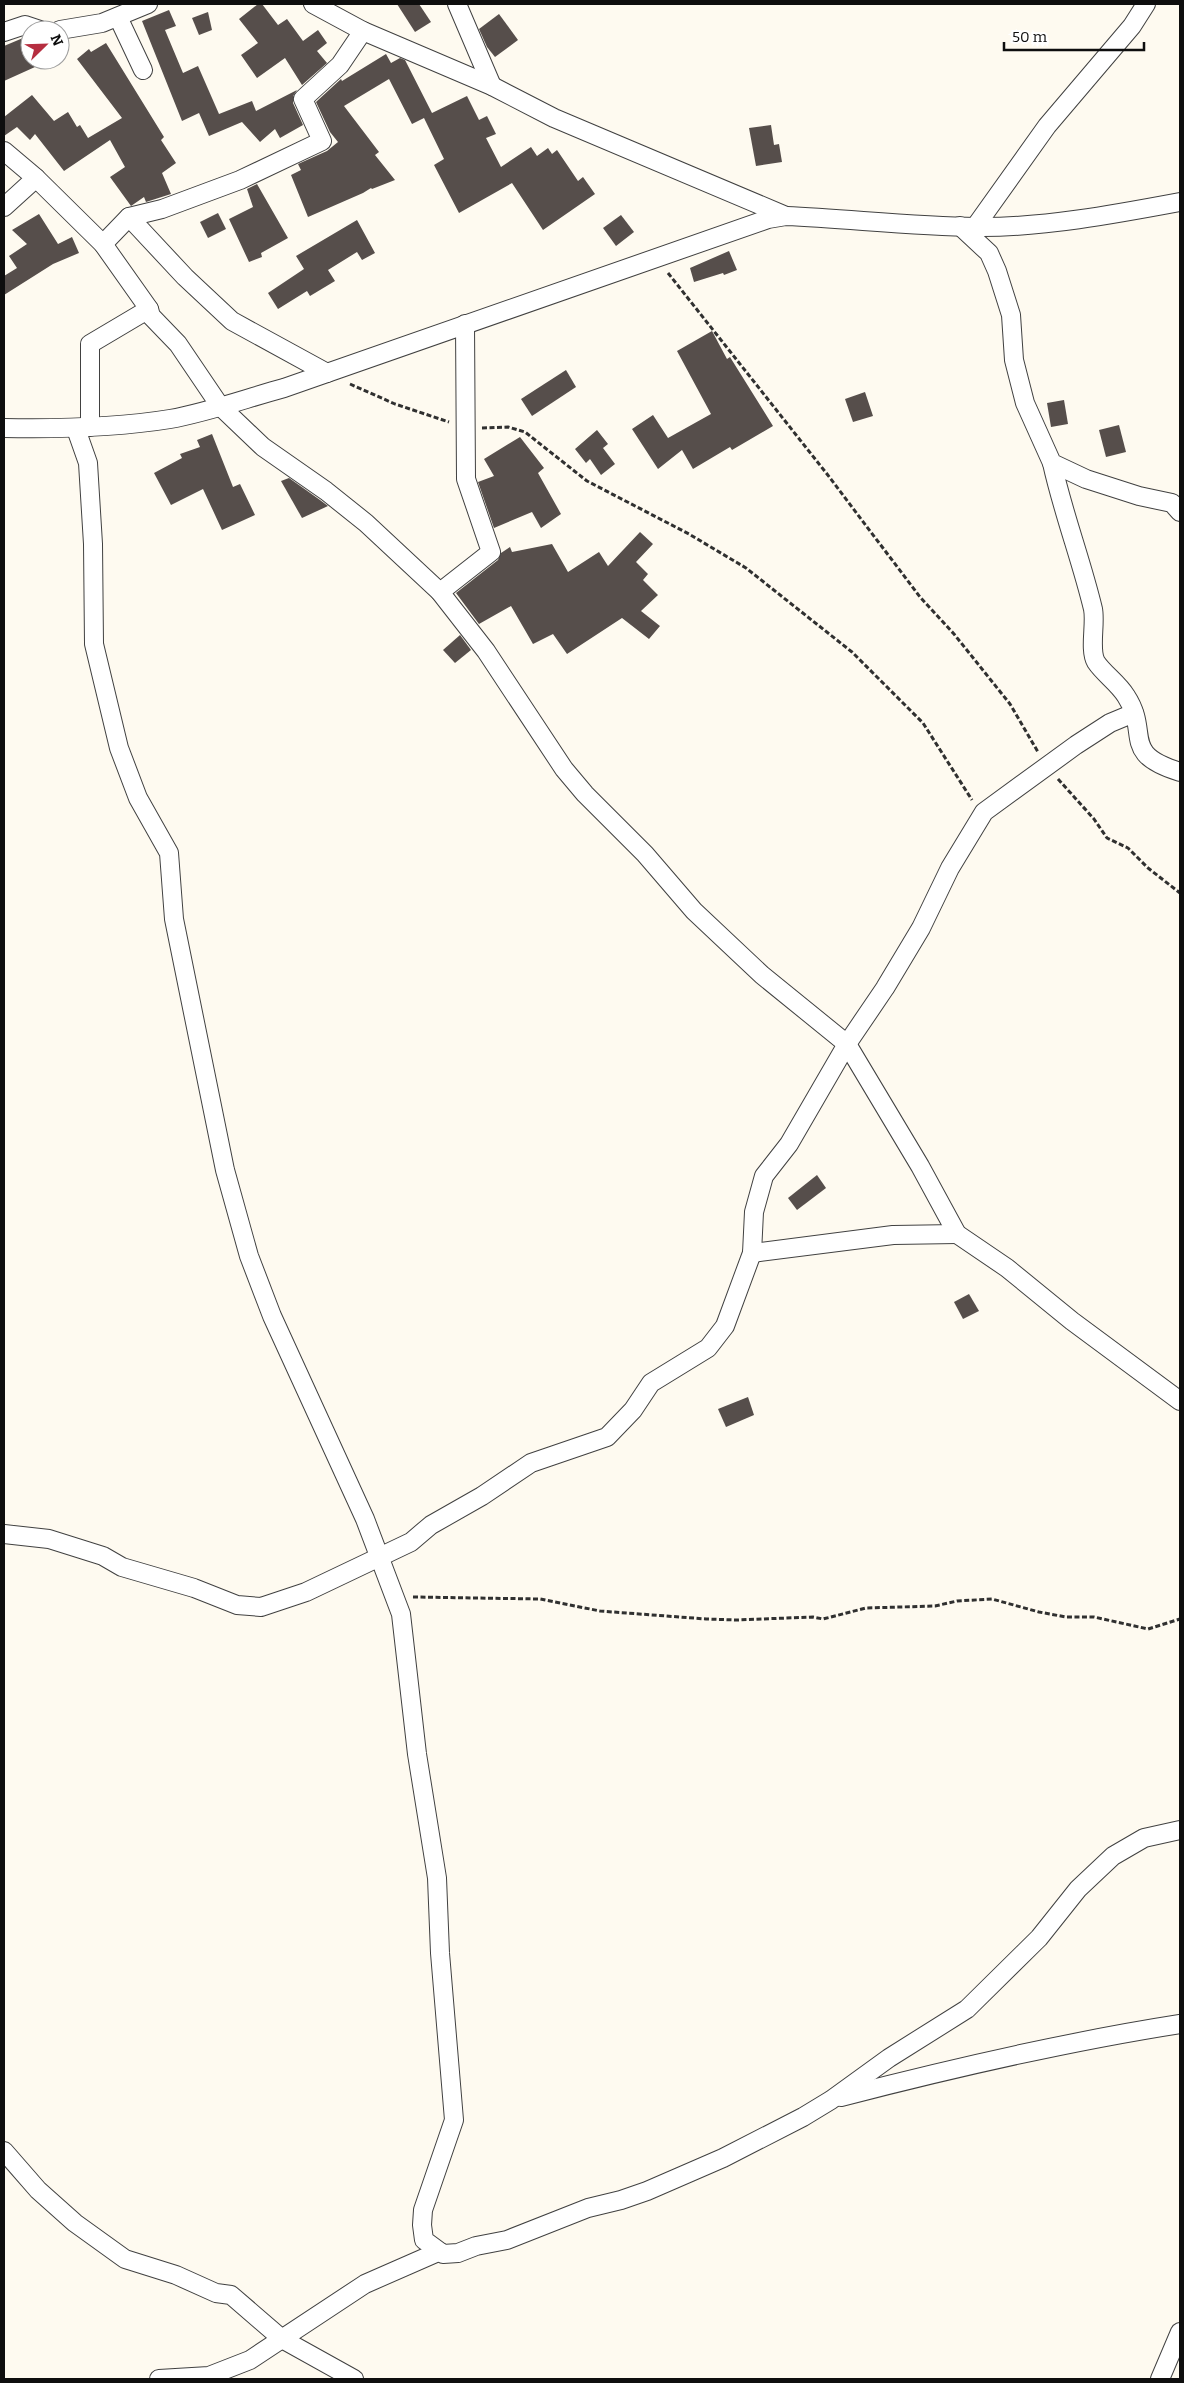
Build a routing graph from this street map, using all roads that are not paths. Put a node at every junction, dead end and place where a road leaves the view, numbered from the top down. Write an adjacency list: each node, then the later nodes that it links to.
1 (148, 4): 5 (street)
2 (313, 4): 9 (street)
3 (457, 4): 11 (street)
4 (1146, 4): 18 (street)
5 (118, 17): 7 (street); 10 (street)
6 (20, 27): 8 (street)
7 (70, 29)
8 (4, 32)
9 (363, 32): 11 (street); 17 (street)
10 (143, 70)
11 (492, 86): 16 (street)
12 (4, 151): 13 (street)
13 (36, 178): 15 (street); 19 (street)
14 (1180, 202): 18 (street)
15 (4, 208)
16 (786, 216): 18 (street); 21 (street)
17 (129, 217): 19 (street); 22 (street)
18 (968, 226): 26 (street)
19 (102, 244): 20 (street)
20 (148, 309): 23 (street); 25 (street)
21 (464, 324): 22 (street); 28 (street)
22 (327, 373): 23 (street)
23 (220, 406): 25 (street); 28 (street)
24 (4, 428): 25 (street)
25 (83, 428): 36 (street)
26 (1052, 463): 27 (street); 29 (street)
27 (1180, 512)
28 (440, 592): 31 (street)
29 (1134, 713): 30 (street); 31 (street)
30 (1180, 772)
31 (846, 1044): 32 (street); 33 (street)
32 (957, 1234): 33 (street); 34 (street)
33 (752, 1254): 36 (street)
34 (1180, 1401)
35 (4, 1534): 36 (street)
36 (379, 1558): 41 (street)
37 (1180, 1830): 39 (street)
38 (1180, 2024): 39 (street)
39 (831, 2100): 41 (street)
40 (4, 2151): 43 (street)
41 (438, 2252): 43 (street)
42 (1180, 2332): 46 (street)
43 (282, 2339): 44 (street); 45 (street)
44 (159, 2379)
45 (354, 2379)
46 (1160, 2379)

